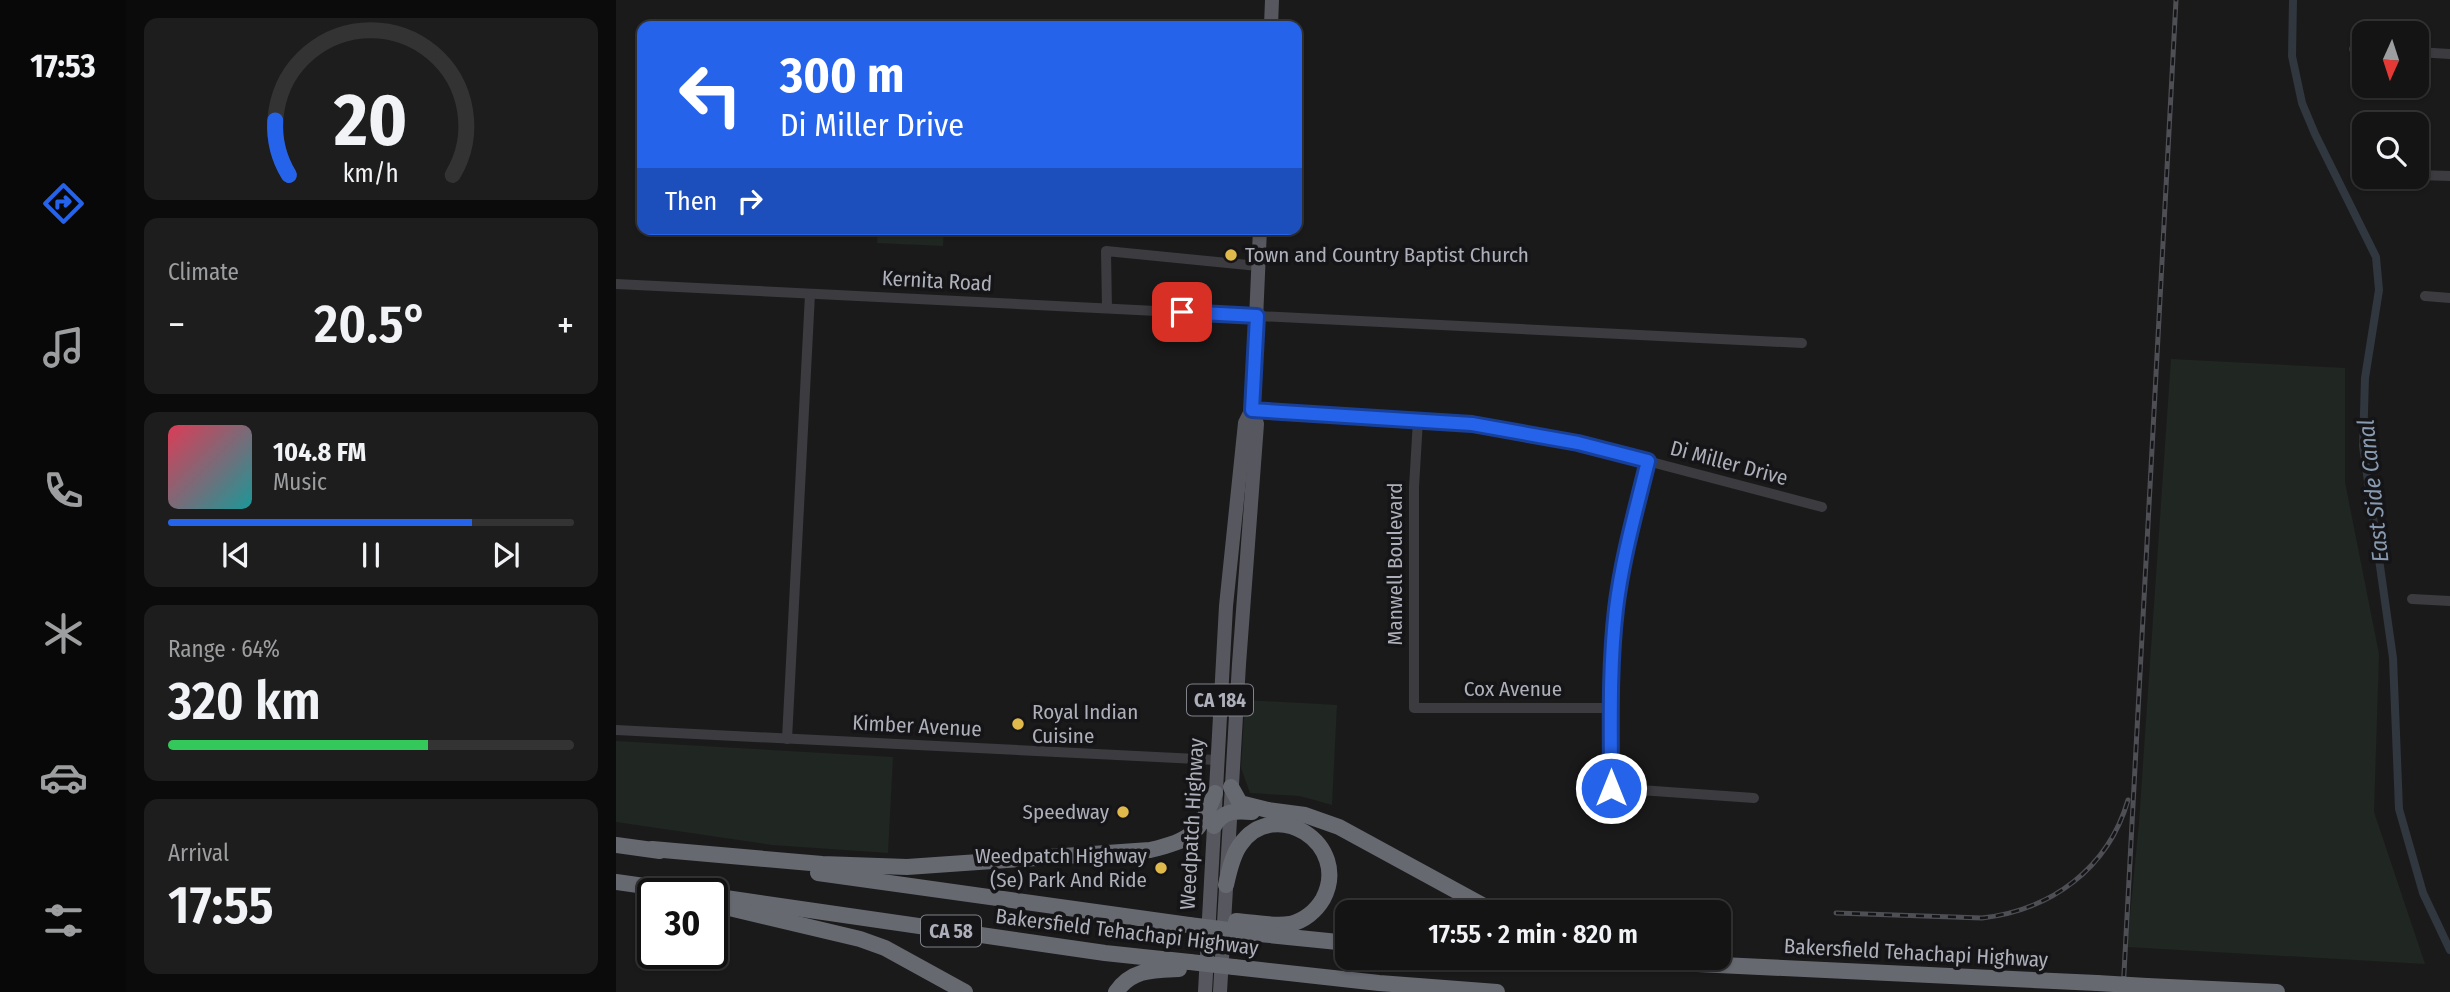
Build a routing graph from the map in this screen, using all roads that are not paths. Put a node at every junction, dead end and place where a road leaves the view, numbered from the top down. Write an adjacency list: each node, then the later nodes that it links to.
1 (1272, 0): 2 (main road)
2 (1270, 21)
3 (2429, 53): 4 (street)
4 (2450, 54)
5 (2429, 175): 6 (street)
6 (2450, 176)
7 (1260, 235): 8 (main road, Weedpatch Highway / CA 184)
8 (1258, 266): 13 (street); 14 (main road, Weedpatch Highway / CA 184)
9 (616, 285): 10 (street, Kernita Road)
10 (810, 294): 13 (street, Kernita Road); 25 (street)
11 (2425, 296): 12 (street)
12 (2450, 298)
13 (1107, 308): 14 (street, Kernita Road)
14 (1257, 316): 15 (street, Kernita Road); 16 (main road, Weedpatch Highway / CA 184)
15 (1801, 343)
16 (1252, 410): 17 (street, Di Miller Drive); 26 (main road, Weedpatch Highway / CA 184); 27 (main road, Weedpatch Highway / CA 184)
17 (1418, 419): 18 (street, Di Miller Drive); 22 (street, Manwell Boulevard)
18 (1648, 461): 19 (street, Di Miller Drive); 23 (street)
19 (1822, 507)
20 (2412, 599): 21 (street)
21 (2450, 601)
22 (1414, 708): 23 (street, Cox Avenue)
23 (1611, 708): 29 (street)
24 (616, 730): 25 (street, Kimber Avenue)
25 (787, 739): 26 (street, Kimber Avenue)
26 (1217, 760): 28 (main road, Weedpatch Highway / CA 184)
27 (1231, 787): 30 (highway); 31 (main road, Weedpatch Highway / CA 184)
28 (1215, 793): 32 (main road, Weedpatch Highway / CA 184); 34 (highway)
29 (1754, 798)
30 (1268, 810): 31 (highway); 39 (highway)
31 (1230, 812): 32 (highway); 37 (main road, Weedpatch Highway / CA 184)
32 (1213, 826): 49 (main road, Weedpatch Highway / CA 184)
33 (616, 845): 34 (highway, Bakersfield Tehachapi Highway / CA 58)
34 (652, 849): 41 (highway, Bakersfield Tehachapi Highway / CA 58, bridge)
35 (616, 882): 36 (highway)
36 (637, 885)
37 (1226, 885): 41 (highway); 50 (main road, Weedpatch Highway / CA 184)
38 (728, 898): 44 (highway, Bakersfield Tehachapi Highway / CA 58)
39 (1473, 900)
40 (728, 908): 47 (highway)
41 (1237, 926): 42 (highway, Bakersfield Tehachapi Highway / CA 58)
42 (1335, 941)
43 (1731, 963): 46 (highway)
44 (1190, 965): 48 (highway); 51 (highway, Bakersfield Tehachapi Highway, bridge)
45 (1731, 965): 46 (highway, Bakersfield Tehachapi Highway)
46 (1743, 966): 52 (highway, Bakersfield Tehachapi Highway, bridge)
47 (965, 992)
48 (1116, 992)
49 (1205, 992)
50 (1220, 992)
51 (1497, 992)
52 (2277, 992)

